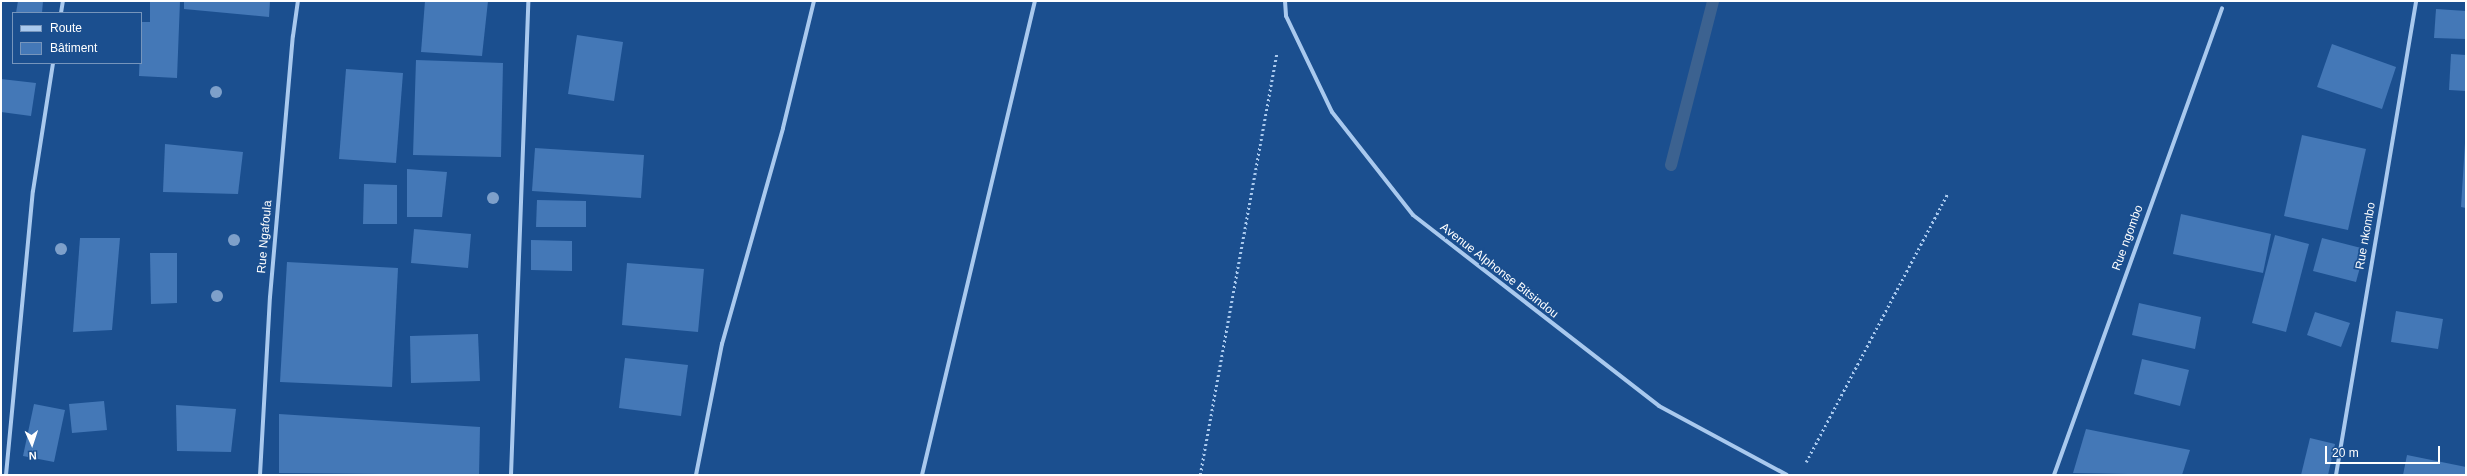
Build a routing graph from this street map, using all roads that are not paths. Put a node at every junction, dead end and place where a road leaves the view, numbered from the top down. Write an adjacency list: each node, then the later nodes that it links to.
1 (63, 1): 9 (street)
2 (298, 1): 12 (street, Rue Ngafoula)
3 (528, 1): 13 (street)
4 (814, 1): 14 (street)
5 (1035, 1): 15 (street)
6 (1285, 1): 16 (street, Avenue Alphonse Bitsindou)
7 (2416, 1): 18 (street, Rue nkombo)
8 (2222, 8): 17 (street, Rue ngombo)
9 (61, 12)
10 (53, 64): 11 (street)
11 (6, 475)
12 (260, 475)
13 (511, 475)
14 (696, 475)
15 (922, 475)
16 (1787, 475)
17 (2054, 475)
18 (2336, 475)

